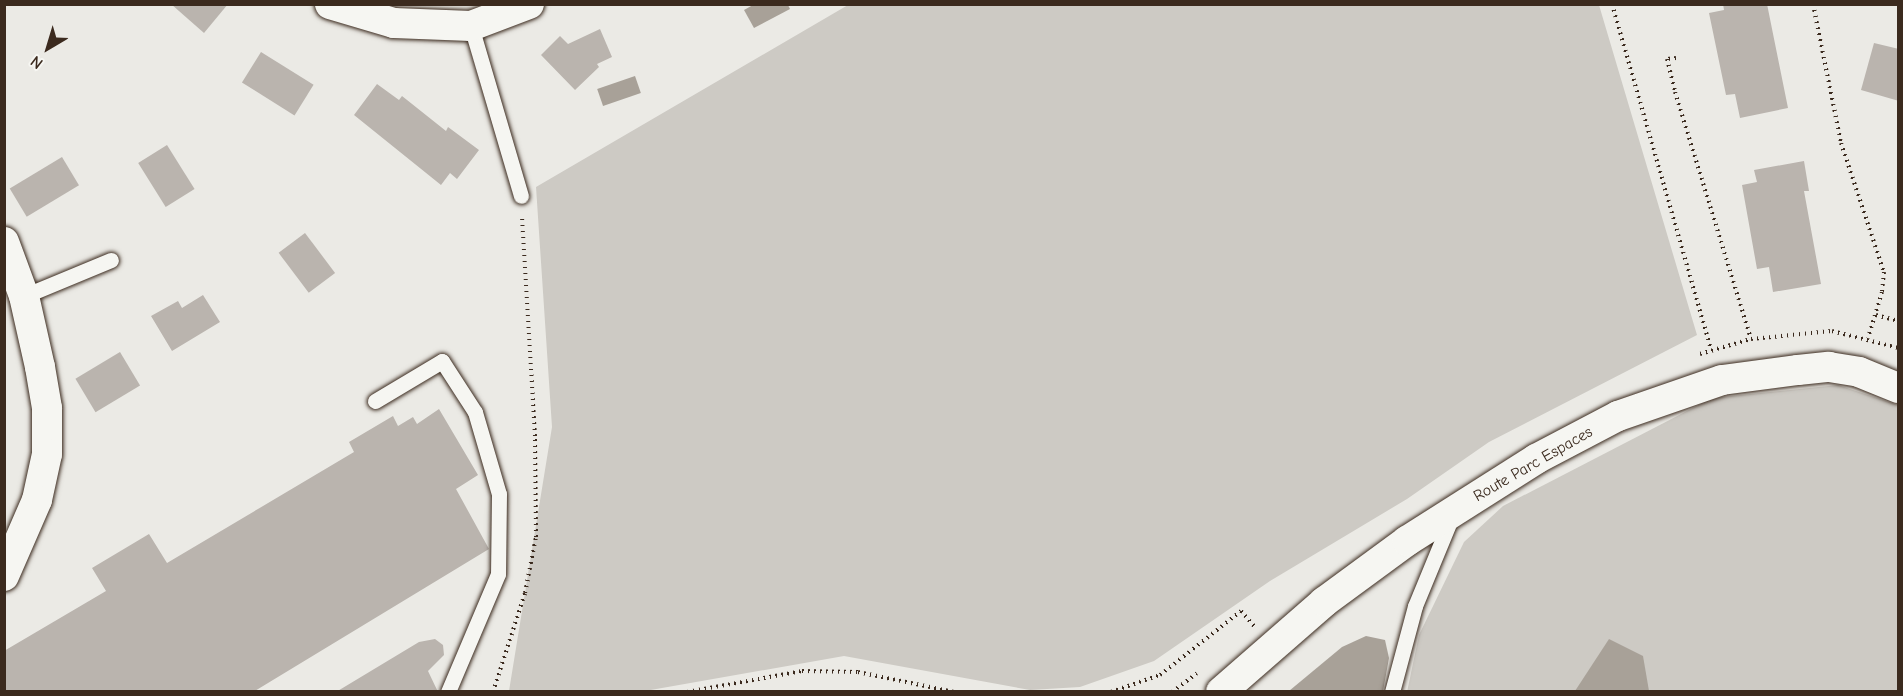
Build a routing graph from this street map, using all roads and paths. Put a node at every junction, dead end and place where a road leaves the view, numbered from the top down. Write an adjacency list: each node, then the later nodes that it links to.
1 (330, 4): 5 (street)
2 (529, 4): 5 (street)
3 (1612, 4): 15 (path)
4 (1813, 4): 11 (path)
5 (471, 26): 7 (lane)
6 (1676, 58): 13 (path)
7 (521, 196): 22 (path)
8 (4, 242): 10 (street)
9 (111, 260): 10 (lane)
10 (24, 297): 19 (street)
11 (1876, 315): 12 (path); 14 (path)
12 (1899, 321)
13 (1751, 339)
14 (1868, 339)
15 (1711, 349)
16 (1899, 388): 18 (street, Route Parc Espaces)
17 (375, 401): 21 (lane)
18 (1455, 510): 26 (street, Route Parc Espaces); 27 (lane)
19 (4, 576)
20 (1257, 629): 25 (path)
21 (448, 692)
22 (494, 692)
23 (687, 692): 24 (path)
24 (954, 692)
25 (1110, 692)
26 (1221, 692)
27 (1392, 692)

